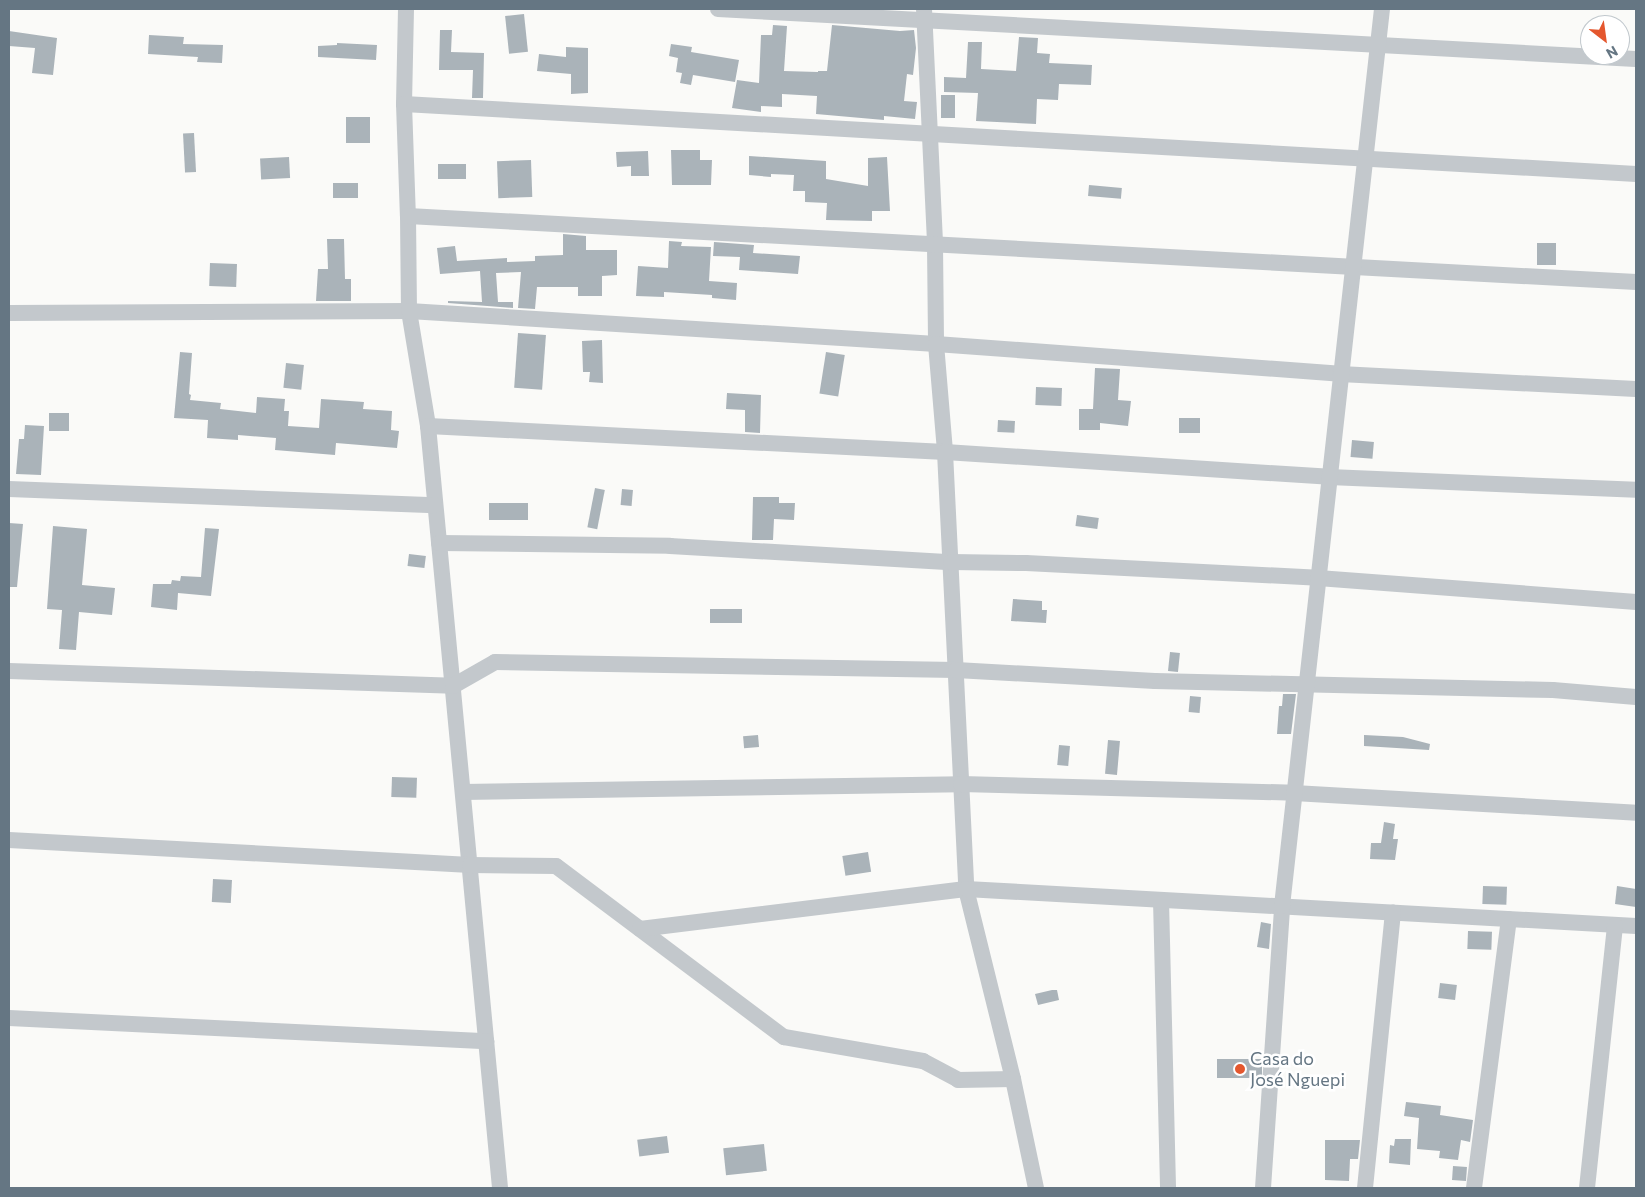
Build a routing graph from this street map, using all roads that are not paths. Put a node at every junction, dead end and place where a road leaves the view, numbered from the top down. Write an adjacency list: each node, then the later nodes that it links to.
1 (406, 9): 7 (street)
2 (718, 9): 4 (street)
3 (1382, 9): 5 (street)
4 (924, 14): 5 (street); 8 (street)
5 (1378, 45): 6 (street); 9 (street)
6 (1636, 58)
7 (404, 104): 8 (street); 11 (street)
8 (930, 134): 9 (street); 12 (street)
9 (1365, 158): 10 (street); 13 (street)
10 (1636, 174)
11 (408, 216): 12 (street); 15 (street)
12 (935, 245): 13 (street); 17 (street)
13 (1353, 267): 14 (street); 18 (street)
14 (1636, 282)
15 (408, 311): 16 (street); 17 (street); 20 (street)
16 (9, 313)
17 (936, 344): 18 (street); 21 (street)
18 (1340, 374): 19 (street); 22 (street)
19 (1636, 389)
20 (428, 426): 21 (street); 25 (street)
21 (945, 452): 22 (street); 27 (street)
22 (1330, 477): 24 (street); 28 (street)
23 (9, 489): 25 (street)
24 (1636, 490)
25 (436, 504): 26 (street)
26 (439, 543): 27 (street); 33 (street)
27 (950, 562): 28 (street); 30 (street)
28 (1318, 578): 29 (street); 32 (street)
29 (1636, 602)
30 (956, 670): 32 (street); 33 (street); 35 (street)
31 (9, 671): 33 (street)
32 (1307, 683): 34 (street); 37 (street)
33 (453, 686): 36 (street)
34 (1636, 697)
35 (961, 784): 36 (street); 37 (street); 41 (street)
36 (463, 792): 40 (street)
37 (1294, 793): 38 (street); 43 (street)
38 (1636, 813)
39 (9, 840): 40 (street)
40 (470, 864): 48 (street); 50 (street)
41 (966, 889): 42 (street); 48 (street); 51 (street)
42 (1161, 900): 43 (street); 54 (street)
43 (1282, 906): 44 (street); 55 (street)
44 (1393, 912): 45 (street); 56 (street)
45 (1509, 919): 46 (street); 57 (street)
46 (1615, 925): 47 (street); 58 (street)
47 (1636, 926)
48 (640, 929): 51 (street)
49 (9, 1018): 50 (street)
50 (486, 1041): 52 (street)
51 (1013, 1080): 53 (street)
52 (500, 1188)
53 (1036, 1188)
54 (1168, 1188)
55 (1264, 1188)
56 (1365, 1188)
57 (1474, 1188)
58 (1587, 1188)

